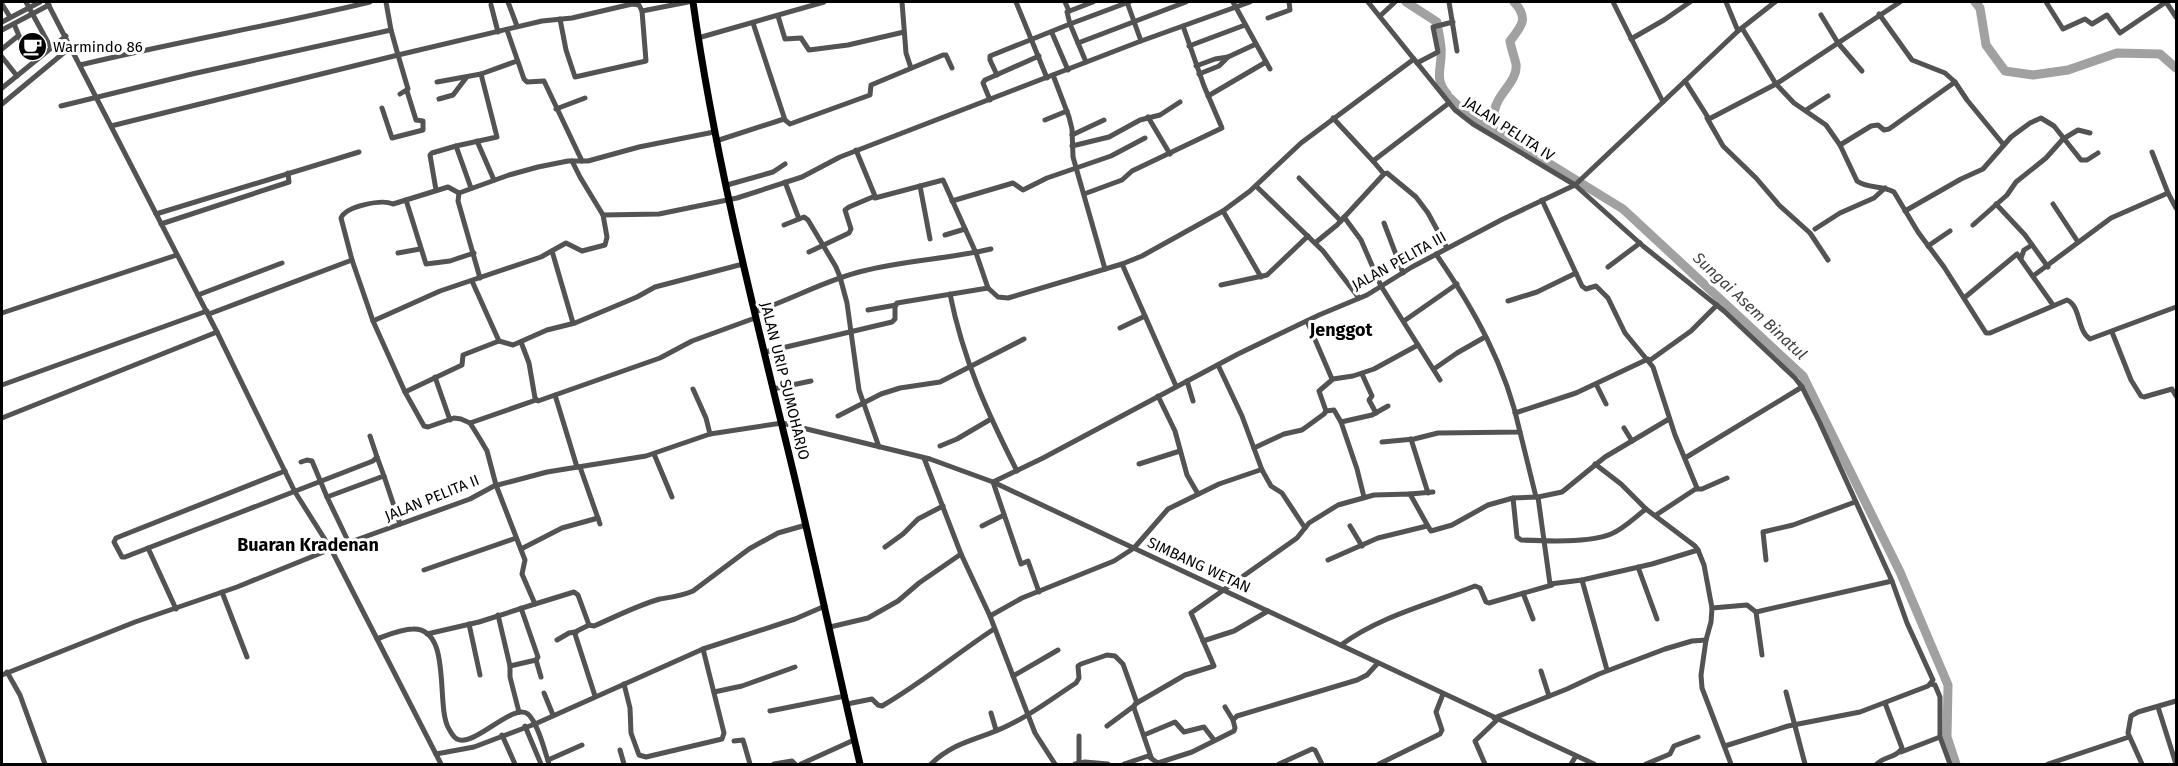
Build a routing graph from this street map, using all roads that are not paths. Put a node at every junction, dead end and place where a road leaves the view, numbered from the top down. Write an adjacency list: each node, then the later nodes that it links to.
1 (40, 2): 31 (street)
2 (370, 2): 82 (street)
3 (386, 2): 53 (street)
4 (508, 2): 49 (street)
5 (606, 2): 32 (street)
6 (688, 2): 33 (street)
7 (693, 2): 61 (main road, JALAN URIP SUMOHARJO)
8 (824, 2): 37 (street)
9 (902, 2): 57 (street)
10 (1016, 2): 63 (street)
11 (1065, 2): 34 (street)
12 (1093, 2): 34 (street)
13 (1128, 2): 43 (street); 48 (street)
14 (1186, 2): 43 (street)
15 (1250, 2): 29 (street)
16 (1289, 2): 41 (street)
17 (1368, 2): 38 (street, JALAN PELITA IV)
18 (1395, 2): 38 (street)
19 (1449, 2): 45 (street)
20 (1613, 2): 62 (street)
21 (1690, 2): 62 (street)
22 (1726, 2): 55 (street)
23 (1775, 2): 55 (street, JALAN PELITA III)
24 (1900, 2): 35 (street)
25 (2046, 2): 26 (street)
26 (2166, 2): 40 (street)
27 (48, 3): 31 (street); 60 (street)
28 (2, 4): 39 (street)
29 (1234, 4): 50 (street); 51 (street)
30 (491, 5): 56 (street)
31 (30, 9): 39 (street); 47 (street); 71 (street)
32 (608, 10): 33 (street); 42 (street)
33 (642, 11): 42 (street)
34 (1070, 11): 48 (street)
35 (1879, 14): 67 (street); 97 (street)
36 (1821, 15): 67 (street)
37 (778, 16): 46 (street); 57 (street)
38 (1380, 16): 79 (street, JALAN PELITA IV)
39 (10, 17): 44 (street)
40 (2176, 17)
41 (1268, 18)
42 (560, 19): 49 (street)
43 (1134, 21): 64 (street); 65 (street)
44 (2, 22)
45 (1453, 22): 73 (street); 79 (street)
46 (753, 23): 61 (street); 120 (street)
47 (14, 24): 52 (street); 59 (street)
48 (1070, 24): 58 (street); 65 (street)
49 (517, 26): 54 (street)
50 (1183, 26): 64 (street); 70 (street)
51 (1245, 26): 66 (street); 70 (street)
52 (2, 30)
53 (390, 30): 74 (street); 102 (street)
54 (507, 30): 56 (street); 78 (street)
55 (1740, 30): 95 (street, JALAN PELITA III); 98 (street)
56 (498, 32): 74 (street)
57 (904, 32): 84 (street)
58 (1052, 33): 63 (street); 87 (street)
59 (18, 36): 68 (street); 72 (street)
60 (66, 36): 69 (street); 71 (street)
61 (698, 38): 124 (main road, JALAN URIP SUMOHARJO)
62 (1631, 39): 110 (street)
63 (1033, 40): 75 (street); 90 (street)
64 (1141, 41): 80 (street)
65 (1078, 43): 80 (street)
66 (1256, 44): 77 (street); 81 (street)
67 (1838, 44): 88 (street); 98 (street)
68 (23, 45)
69 (72, 46): 82 (street); 108 (street)
70 (1189, 46): 83 (street)
71 (51, 48): 92 (street)
72 (2, 49)
73 (1457, 51)
74 (398, 56): 100 (street); 123 (street)
75 (1039, 56): 90 (street); 94 (street)
76 (2, 57): 92 (street)
77 (1228, 57): 83 (street); 91 (street)
78 (517, 61): 89 (street); 114 (street)
79 (1415, 61): 111 (street, JALAN PELITA IV); 118 (street)
80 (1086, 62): 87 (street)
81 (1266, 62): 86 (street); 103 (street)
82 (80, 65): 102 (street)
83 (1196, 66): 91 (street)
84 (911, 68): 85 (street); 120 (street)
85 (951, 68)
86 (1270, 69)
87 (1068, 70): 94 (street)
88 (1862, 70)
89 (481, 74): 93 (street); 129 (street)
90 (997, 75): 107 (street)
91 (1199, 75): 103 (street)
92 (17, 76): 99 (street)
93 (467, 77): 96 (street); 106 (street)
94 (1050, 77): 107 (street); 116 (street)
95 (1684, 81): 110 (street, JALAN PELITA III); 119 (street)
96 (437, 82)
97 (1955, 82): 131 (street); 132 (street)
98 (1776, 84): 115 (street); 119 (street)
99 (2, 88)
100 (407, 91): 101 (street); 113 (street)
101 (400, 94)
102 (96, 96): 112 (street); 123 (street)
103 (1208, 96): 139 (street)
104 (1827, 96): 115 (street)
105 (585, 98): 114 (street)
106 (439, 99)
107 (990, 100): 135 (street)
108 (2, 102)
109 (1180, 102): 117 (street)
110 (1663, 102): 150 (street, JALAN PELITA III)
111 (1449, 104): 142 (street); 150 (street, JALAN PELITA IV)
112 (61, 106)
113 (382, 108)
114 (556, 109): 141 (street)
115 (1806, 110): 132 (street)
116 (1067, 111): 121 (street); 126 (street)
117 (1148, 117): 134 (street); 139 (street)
118 (1333, 118): 142 (street); 153 (street)
119 (1707, 118): 204 (street)
120 (784, 119): 130 (street)
121 (1046, 120)
122 (1104, 120): 126 (street)
123 (111, 126): 172 (street)
124 (714, 132): 130 (main road, JALAN URIP SUMOHARJO); 141 (street)
125 (2090, 132): 128 (street)
126 (1072, 135): 134 (street)
127 (1145, 138): 144 (street)
128 (2063, 139): 131 (street); 138 (street); 166 (street)
129 (477, 141): 133 (street); 148 (street)
130 (716, 141): 151 (main road, JALAN URIP SUMOHARJO)
131 (2003, 144): 170 (street)
132 (1840, 145): 155 (street)
133 (456, 146): 154 (street); 156 (street)
134 (1072, 146): 144 (street)
135 (856, 150): 149 (street); 160 (street)
136 (359, 152): 145 (street)
137 (2152, 152): 158 (street)
138 (2098, 153)
139 (1170, 154): 159 (street)
140 (572, 161): 141 (street); 148 (street); 173 (street)
141 (582, 161)
142 (1373, 161): 146 (street)
143 (785, 164): 151 (street)
144 (1076, 168): 159 (street); 165 (street)
145 (288, 173): 164 (street); 171 (street)
146 (1384, 174): 175 (street); 192 (street)
147 (1299, 178): 175 (street)
148 (494, 180): 154 (street)
149 (785, 182): 162 (street); 174 (street)
150 (1576, 184): 163 (street, JALAN PELITA III); 188 (street, JALAN PELITA IV)
151 (727, 185): 162 (main road, JALAN URIP SUMOHARJO)
152 (920, 186): 160 (street); 165 (street); 185 (street)
153 (1256, 186): 169 (street); 184 (street)
154 (471, 188): 157 (street)
155 (1884, 188): 170 (street); 181 (street)
156 (436, 190): 157 (street); 161 (street)
157 (459, 193): 198 (street)
158 (2168, 193): 168 (street); 186 (street)
159 (1084, 194): 210 (street)
160 (874, 198): 189 (street)
161 (406, 200): 193 (street); 203 (street)
162 (729, 200): 173 (street); 206 (main road, JALAN URIP SUMOHARJO)
163 (1542, 200): 192 (street, JALAN PELITA III); 212 (street)
164 (194, 201): 171 (street); 172 (street)
165 (952, 201): 180 (street)
166 (1996, 204): 179 (street); 190 (street)
167 (2053, 204): 186 (street)
168 (2176, 208)
169 (1223, 211): 207 (street); 215 (street)
170 (1905, 211): 191 (street)
171 (197, 213): 177 (street)
172 (156, 214): 177 (street)
173 (603, 215): 195 (street)
174 (799, 219): 178 (street); 189 (street)
175 (1342, 219): 187 (street); 220 (street)
176 (1384, 223): 211 (street)
177 (161, 224): 201 (street)
178 (784, 225)
179 (1973, 225)
180 (965, 229): 183 (street); 199 (street)
181 (1815, 229)
182 (1950, 231): 191 (street)
183 (945, 235)
184 (1308, 236): 187 (street); 215 (street)
185 (930, 239)
186 (2078, 242): 209 (street)
187 (1315, 243): 224 (street)
188 (1640, 243): 208 (street); 228 (street, JALAN PELITA IV)
189 (823, 244): 197 (street); 214 (street)
190 (2032, 245): 202 (street); 209 (street)
191 (1928, 246): 225 (street)
192 (1447, 248): 200 (street, JALAN PELITA III)
193 (420, 249): 196 (street); 198 (street)
194 (991, 249): 199 (street)
195 (552, 251): 216 (street); 239 (street)
196 (398, 252)
197 (809, 252)
198 (474, 253): 216 (street)
199 (976, 253): 214 (street); 221 (street)
200 (1436, 254): 211 (street, JALAN PELITA III); 218 (street)
201 (177, 255): 223 (street); 232 (street)
202 (2021, 258): 213 (street); 225 (street)
203 (351, 260): 233 (street); 236 (street)
204 (1828, 260)
205 (282, 263): 223 (street)
206 (743, 264): 234 (main road, JALAN URIP SUMOHARJO); 239 (street)
207 (1122, 264): 210 (street); 235 (street)
208 (1608, 267)
209 (2048, 267): 213 (street)
210 (1105, 269): 221 (street)
211 (1403, 273): 220 (street, JALAN PELITA III)
212 (1576, 273): 226 (street); 250 (street)
213 (2033, 276): 229 (street)
214 (840, 277): 234 (street); 242 (street)
215 (1261, 277): 219 (street)
216 (480, 278): 217 (street)
217 (472, 281): 236 (street); 246 (street)
218 (1457, 284): 238 (street); 244 (street)
219 (1221, 285)
220 (1381, 286): 224 (street, JALAN PELITA III); 238 (street)
221 (988, 288): 222 (street)
222 (950, 294): 227 (street); 252 (street)
223 (198, 295): 233 (street)
224 (1359, 298): 237 (street, JALAN PELITA III)
225 (1964, 298): 229 (street)
226 (1508, 301)
227 (896, 305): 231 (street); 242 (street)
228 (1717, 305): 250 (street); 263 (street, JALAN PELITA IV)
229 (2053, 305): 243 (street)
230 (2176, 307): 243 (street)
231 (868, 310)
232 (2, 313)
233 (208, 313): 241 (street); 261 (street)
234 (755, 315): 249 (main road, JALAN URIP SUMOHARJO); 267 (street)
235 (1144, 316): 240 (street); 262 (street)
236 (374, 321): 266 (street)
237 (1306, 321): 251 (street, JALAN PELITA III); 256 (street)
238 (1404, 321): 248 (street)
239 (573, 323): 247 (street)
240 (1120, 328)
241 (218, 332): 279 (street); 306 (street)
242 (851, 332): 249 (street); 272 (street)
243 (2112, 332): 269 (street)
244 (1485, 337): 253 (street); 277 (street)
245 (1024, 339): 252 (street)
246 (499, 341): 247 (street); 255 (street)
247 (521, 342): 270 (street)
248 (1418, 345): 253 (street); 254 (street)
249 (765, 352): 265 (main road, JALAN URIP SUMOHARJO)
250 (1648, 360): 260 (street); 281 (street)
251 (1218, 365): 259 (street, JALAN PELITA III); 295 (street)
252 (969, 368): 272 (street); 280 (street)
253 (1434, 369): 257 (street)
254 (1362, 374): 256 (street); 276 (street)
255 (435, 377): 266 (street); 282 (street)
256 (1332, 380): 275 (street)
257 (1440, 380)
258 (811, 381): 265 (street)
259 (1186, 381): 262 (street, JALAN PELITA III); 271 (street)
260 (1596, 384): 273 (street); 277 (street)
261 (2, 385)
262 (1176, 386): 268 (street, JALAN PELITA III)
263 (1802, 387): 300 (street); 322 (street, JALAN PELITA IV)
264 (693, 389): 288 (street)
265 (773, 389): 285 (main road, JALAN URIP SUMOHARJO)
266 (405, 392): 282 (street)
267 (555, 395): 270 (street); 304 (street)
268 (1158, 396): 296 (street); 307 (street, JALAN PELITA III)
269 (2176, 396)
270 (536, 400): 284 (street)
271 (1193, 401)
272 (864, 403): 278 (street); 294 (street)
273 (1606, 404)
274 (1389, 406): 276 (street)
275 (1326, 411): 283 (street); 295 (street)
276 (1376, 413): 283 (street)
277 (1515, 413): 287 (street)
278 (838, 416)
279 (2, 418)
280 (991, 419): 293 (street); 307 (street)
281 (1669, 419): 291 (street); 300 (street)
282 (450, 420): 284 (street)
283 (1341, 422): 319 (street)
284 (470, 423): 312 (street)
285 (782, 423): 288 (street, JALAN PELITA II); 294 (street, SIMBANG WETAN); 328 (main road, JALAN URIP SUMOHARJO)
286 (1624, 428): 291 (street)
287 (1520, 432): 290 (street); 320 (street)
288 (710, 434): 297 (street, JALAN PELITA II)
289 (370, 436): 298 (street)
290 (1411, 439): 292 (street); 316 (street)
291 (1632, 441): 303 (street)
292 (1383, 442)
293 (940, 446)
294 (879, 447): 299 (street, SIMBANG WETAN)
295 (1254, 448): 305 (street)
296 (1180, 451): 302 (street); 315 (street)
297 (654, 454): 304 (street, JALAN PELITA II); 318 (street)
298 (377, 457): 308 (street); 310 (street)
299 (924, 458): 311 (street, SIMBANG WETAN); 323 (street)
300 (1685, 458): 313 (street)
301 (301, 462): 310 (street)
302 (1139, 464)
303 (1595, 464): 320 (street); 324 (street)
304 (579, 467): 312 (street, JALAN PELITA II); 341 (street)
305 (1262, 470): 315 (street); 332 (street)
306 (285, 471): 314 (street); 338 (street)
307 (1017, 471): 311 (street, JALAN PELITA III)
308 (384, 476): 317 (street); 327 (street)
309 (1727, 478): 313 (street)
310 (320, 481): 314 (street); 317 (street)
311 (993, 482): 325 (street); 339 (street, SIMBANG WETAN)
312 (496, 485): 327 (street, JALAN PELITA II); 333 (street)
313 (1696, 489): 326 (street)
314 (295, 492): 338 (street); 340 (street)
315 (1198, 494): 339 (street)
316 (1410, 494): 319 (street); 331 (street)
317 (327, 497): 335 (street)
318 (672, 497)
319 (1364, 497): 332 (street)
320 (1537, 497): 321 (street); 334 (street)
321 (1513, 498): 331 (street); 334 (street)
322 (1855, 502): 345 (street); 349 (street, JALAN PELITA IV)
323 (943, 506): 337 (street); 343 (street)
324 (1646, 509): 326 (street); 334 (street)
325 (1004, 515): 329 (street); 353 (street)
326 (1656, 515): 342 (street)
327 (400, 524): 335 (street, JALAN PELITA II)
328 (806, 525): 356 (main road, JALAN URIP SUMOHARJO); 367 (street)
329 (982, 525)
330 (1350, 526): 336 (street)
331 (1427, 526): 336 (street)
332 (1305, 528): 351 (street)
333 (516, 538): 341 (street); 347 (street)
334 (1544, 542): 350 (street)
335 (349, 543): 340 (street, JALAN PELITA II)
336 (1362, 546): 344 (street)
337 (885, 547)
338 (148, 548): 359 (street)
339 (1134, 548): 351 (street, SIMBANG WETAN); 353 (street)
340 (331, 549): 352 (street, JALAN PELITA II); 373 (street)
341 (521, 549): 355 (street)
342 (1698, 550): 346 (street); 358 (street)
343 (961, 554): 363 (street); 368 (street)
344 (1328, 560)
345 (1766, 560)
346 (1638, 567): 348 (street); 365 (street)
347 (424, 570)
348 (1582, 580): 350 (street); 385 (street)
349 (1892, 580): 361 (street); 392 (street, JALAN PELITA IV)
350 (1552, 585): 354 (street)
351 (1223, 589): 360 (street, SIMBANG WETAN); 375 (street)
352 (222, 592): 359 (street, JALAN PELITA II); 380 (street)
353 (1039, 592): 363 (street)
354 (1523, 593): 364 (street); 376 (street)
355 (535, 603): 357 (street); 367 (street)
356 (825, 606): 368 (main road, JALAN URIP SUMOHARJO); 377 (street)
357 (521, 608): 362 (street); 381 (street)
358 (1712, 608): 361 (street); 374 (street)
359 (176, 609): 387 (street, JALAN PELITA II)
360 (1268, 611): 375 (street); 376 (street, SIMBANG WETAN)
361 (1756, 612): 379 (street)
362 (498, 615): 366 (street); 383 (street)
363 (990, 616): 369 (street)
364 (1533, 619)
365 (1657, 619)
366 (469, 624): 371 (street); 388 (street)
367 (589, 625): 370 (street)
368 (830, 627): 399 (main road, JALAN URIP SUMOHARJO)
369 (994, 629): 389 (street); 399 (street)
370 (576, 632): 372 (street); 397 (street)
371 (427, 634): 373 (street); 406 (street)
372 (557, 639)
373 (378, 640): 429 (street)
374 (1706, 640): 385 (street); 426 (street)
375 (1203, 641): 402 (street)
376 (1341, 645): 382 (street, SIMBANG WETAN)
377 (703, 649): 391 (street); 393 (street)
378 (1058, 650): 389 (street)
379 (1762, 655)
380 (247, 657)
381 (536, 660): 383 (street); 390 (street)
382 (1378, 663): 396 (street, SIMBANG WETAN); 411 (street)
383 (510, 666): 406 (street)
384 (795, 667): 393 (street)
385 (1607, 670): 398 (street)
386 (1541, 671): 398 (street)
387 (4, 674): 438 (street)
388 (480, 675)
389 (1013, 676): 409 (street)
390 (541, 677)
391 (624, 684): 393 (street); 397 (street)
392 (1931, 684): 401 (street); 421 (street, JALAN PELITA IV)
393 (714, 692)
394 (1786, 692): 412 (street)
395 (544, 693): 408 (street)
396 (1443, 694): 410 (street, SIMBANG WETAN); 432 (street)
397 (595, 696): 408 (street)
398 (1550, 696): 410 (street)
399 (846, 700): 405 (street); 422 (main road, JALAN URIP SUMOHARJO)
400 (2176, 701): 404 (street)
401 (1885, 703): 412 (street); 428 (street)
402 (1136, 704): 409 (street); 414 (street); 417 (street)
403 (1224, 707): 411 (street)
404 (2158, 707): 419 (street); 464 (street)
405 (770, 711)
406 (519, 712): 413 (street)
407 (991, 712): 415 (street)
408 (553, 715): 413 (street)
409 (1027, 715): 415 (street); 448 (street)
410 (1496, 718): 430 (street, SIMBANG WETAN); 454 (street)
411 (1233, 720): 423 (street)
412 (1795, 724): 426 (street); 459 (street)
413 (530, 725): 416 (street); 433 (street); 441 (street)
414 (1107, 726)
415 (996, 730): 434 (street)
416 (502, 735): 429 (street); 440 (street)
417 (1144, 735): 423 (street); 431 (street)
418 (1078, 736): 435 (street)
419 (2129, 736): 462 (street); 463 (street)
420 (1698, 737): 457 (street)
421 (1940, 737): 428 (street); 461 (street, JALAN PELITA IV)
422 (854, 740): 446 (street); 447 (main road, JALAN URIP SUMOHARJO)
423 (1214, 740): 436 (street)
424 (734, 741): 443 (street)
425 (582, 745): 433 (street)
426 (1725, 746): 458 (street)
427 (620, 750): 442 (street)
428 (1901, 752): 460 (street)
429 (436, 754): 439 (street)
430 (1576, 756): 455 (street); 456 (street, SIMBANG WETAN)
431 (1151, 757): 436 (street); 450 (street)
432 (1391, 757): 452 (street); 453 (street)
433 (548, 762)
434 (931, 764)
435 (1076, 764): 449 (street)
436 (1158, 764)
437 (1283, 764): 451 (street)
438 (45, 765)
439 (441, 765)
440 (515, 765)
441 (541, 765)
442 (624, 765)
443 (750, 765)
444 (774, 765): 445 (street)
445 (795, 765)
446 (801, 765)
447 (860, 765)
448 (1055, 765)
449 (1108, 765)
450 (1124, 765)
451 (1322, 765)
452 (1379, 765)
453 (1395, 765)
454 (1485, 765)
455 (1571, 765)
456 (1594, 765)
457 (1646, 765)
458 (1731, 765)
459 (1805, 765)
460 (1877, 765)
461 (1950, 765)
462 (2048, 765)
463 (2142, 765)
464 (2176, 765)

